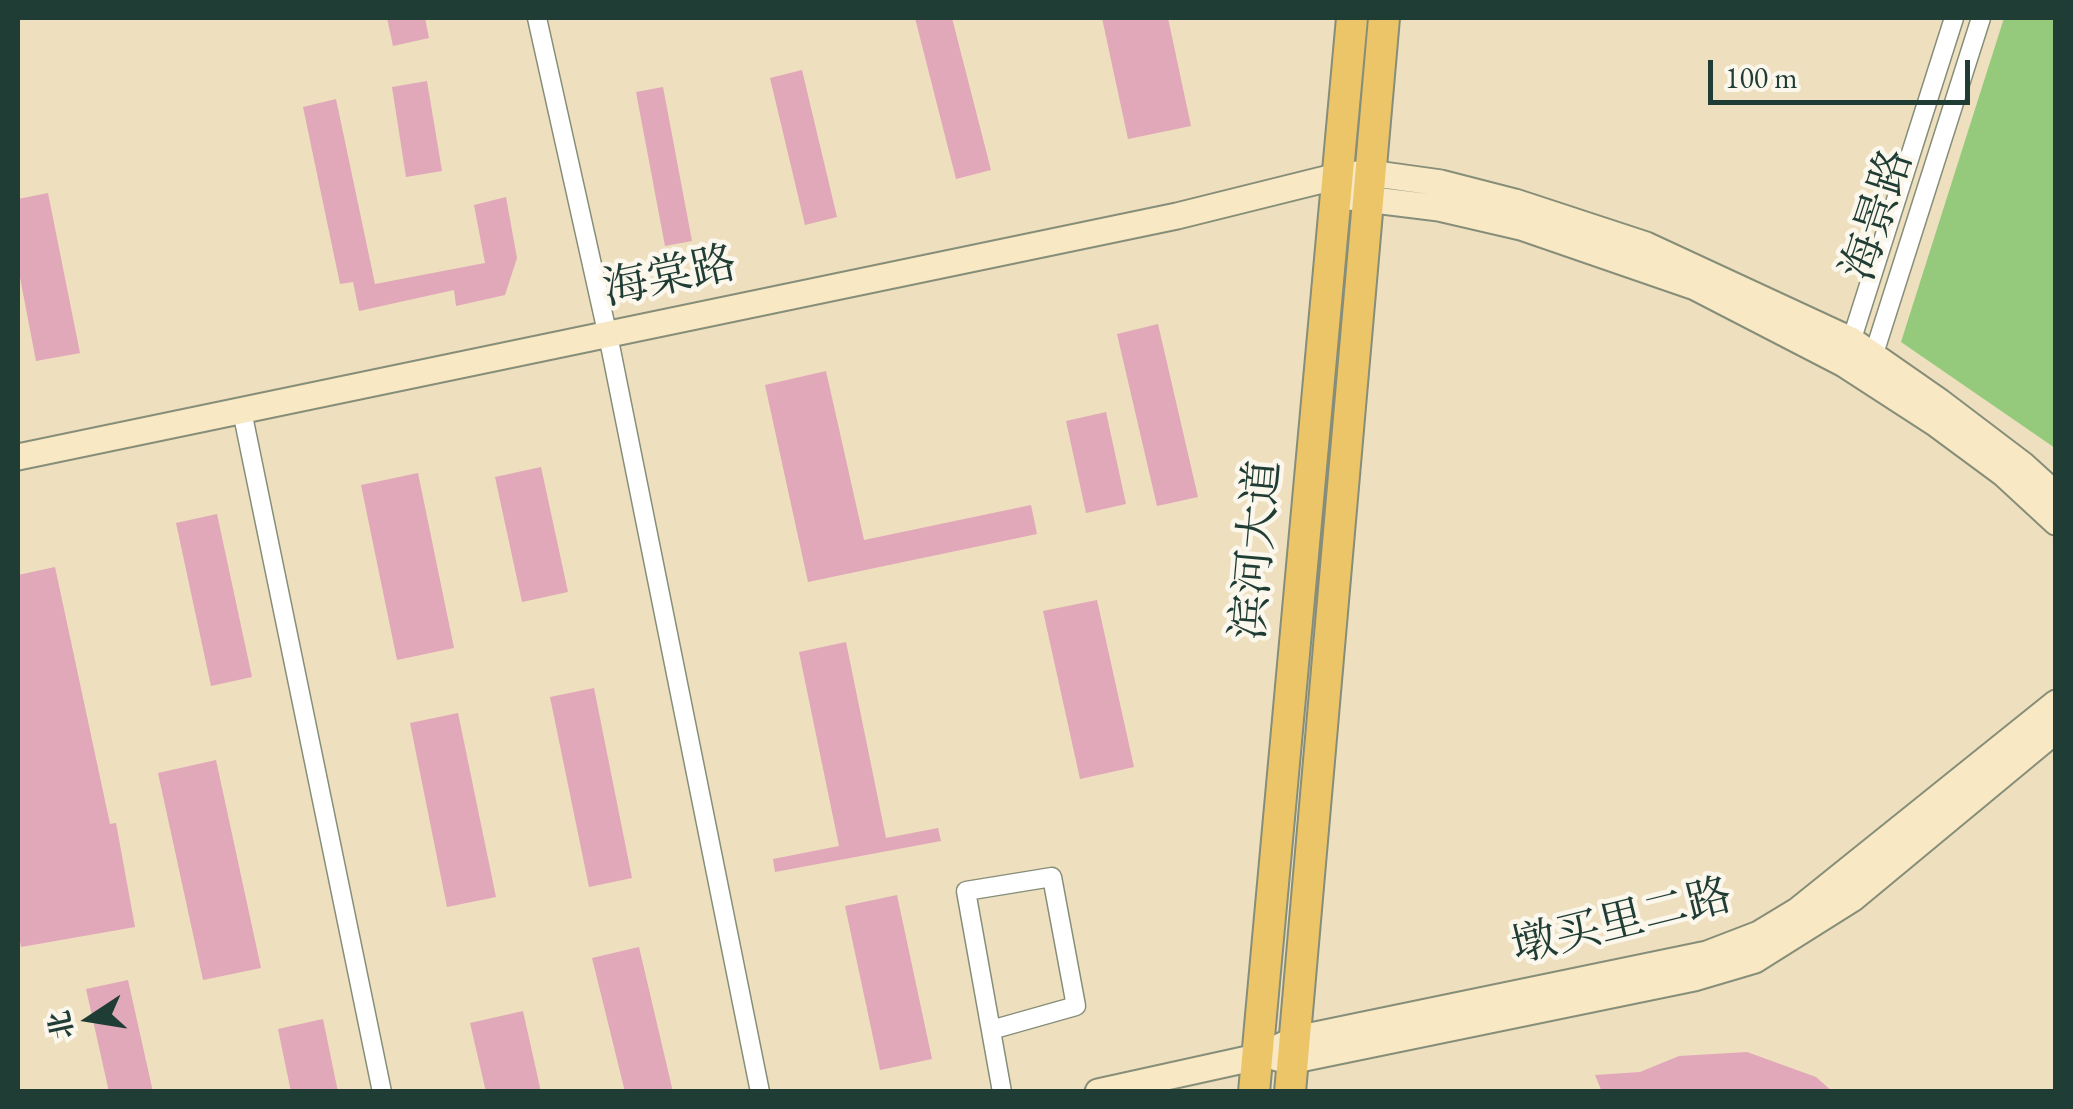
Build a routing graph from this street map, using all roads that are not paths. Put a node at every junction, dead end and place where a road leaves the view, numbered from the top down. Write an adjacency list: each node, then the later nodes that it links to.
1 (537, 18): 8 (street)
2 (1352, 18): 7 (main road, 滨河大道)
3 (1384, 18): 6 (main road, 滨河大道)
4 (1954, 18): 9 (street, 海景路)
5 (1981, 18): 10 (street, 海景路)
6 (1368, 185): 7 (street, 海棠路); 9 (street, 海棠路); 19 (main road, 滨河大道)
7 (1336, 186): 8 (street, 海棠路); 20 (main road, 滨河大道)
8 (609, 342): 11 (street, 海棠路); 22 (street)
9 (1848, 352): 10 (street, 海棠路)
10 (1870, 367): 14 (street); 15 (street)
11 (243, 417): 12 (street, 海棠路); 13 (street, 海棠路); 21 (street)
12 (18, 457)
13 (18, 471)
14 (2056, 495)
15 (2056, 522)
16 (2056, 703): 19 (street, 墩买里二路)
17 (2056, 730): 19 (street, 墩买里二路)
18 (991, 1030): 18 (street); 23 (street)
19 (1295, 1049): 20 (street, 墩买里二路); 26 (main road, 滨河大道)
20 (1257, 1057): 24 (street, 墩买里二路); 25 (main road, 滨河大道)
21 (382, 1092)
22 (760, 1092)
23 (1002, 1092)
24 (1098, 1092)
25 (1254, 1092)
26 (1290, 1092)

